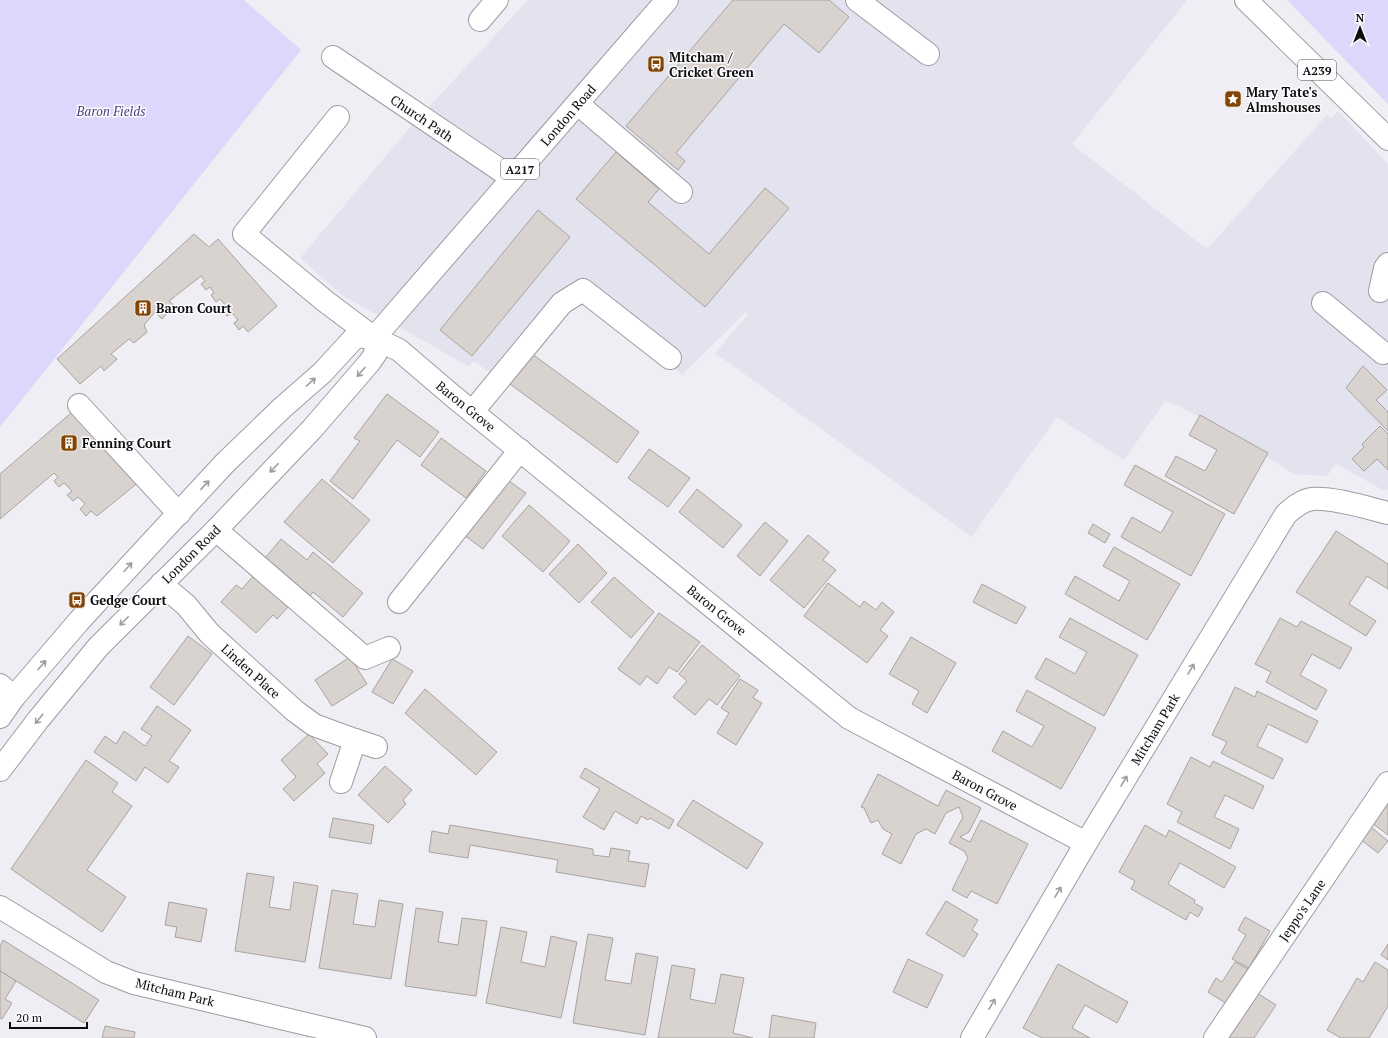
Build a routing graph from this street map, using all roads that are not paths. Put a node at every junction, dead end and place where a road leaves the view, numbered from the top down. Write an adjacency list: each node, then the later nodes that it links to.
1 (497, 0): 5 (street)
2 (667, 0): 8 (street, London Road / A217)
3 (857, 0): 6 (street)
4 (1246, 0): 10 (street, A239)
5 (480, 20)
6 (928, 54)
7 (333, 57): 11 (street, Church Path)
8 (578, 104): 11 (street, London Road / A217); 12 (street)
9 (338, 117): 16 (street)
10 (1388, 139)
11 (512, 178): 16 (street, London Road / A217)
12 (681, 192)
13 (1388, 264): 14 (street)
14 (1380, 291)
15 (1323, 303): 17 (street)
16 (374, 338): 20 (street, Baron Grove); 23 (street, one-way to 16); 24 (street, London Road, one-way to 24)
17 (1386, 352)
18 (670, 358): 20 (street)
19 (79, 405): 23 (street)
20 (473, 411): 21 (street, Baron Grove)
21 (520, 450): 26 (street); 35 (street, Baron Grove)
22 (1388, 513): 35 (street, Mitcham Park, one-way to 22)
23 (179, 514): 28 (street, one-way to 23)
24 (216, 530): 25 (street, London Road); 27 (street)
25 (161, 584): 30 (street, Linden Place); 32 (street, London Road, one-way to 32)
26 (400, 602)
27 (389, 648)
28 (7, 691): 29 (street)
29 (0, 717)
30 (355, 740): 31 (street, Linden Place); 33 (street)
31 (376, 747)
32 (0, 770)
33 (341, 782)
34 (1388, 782): 39 (street, Jeppo's Lane)
35 (1086, 843): 38 (street, Mitcham Park, one-way to 35)
36 (0, 907): 37 (street, Mitcham Park)
37 (366, 1038)
38 (972, 1038)
39 (1215, 1038)

